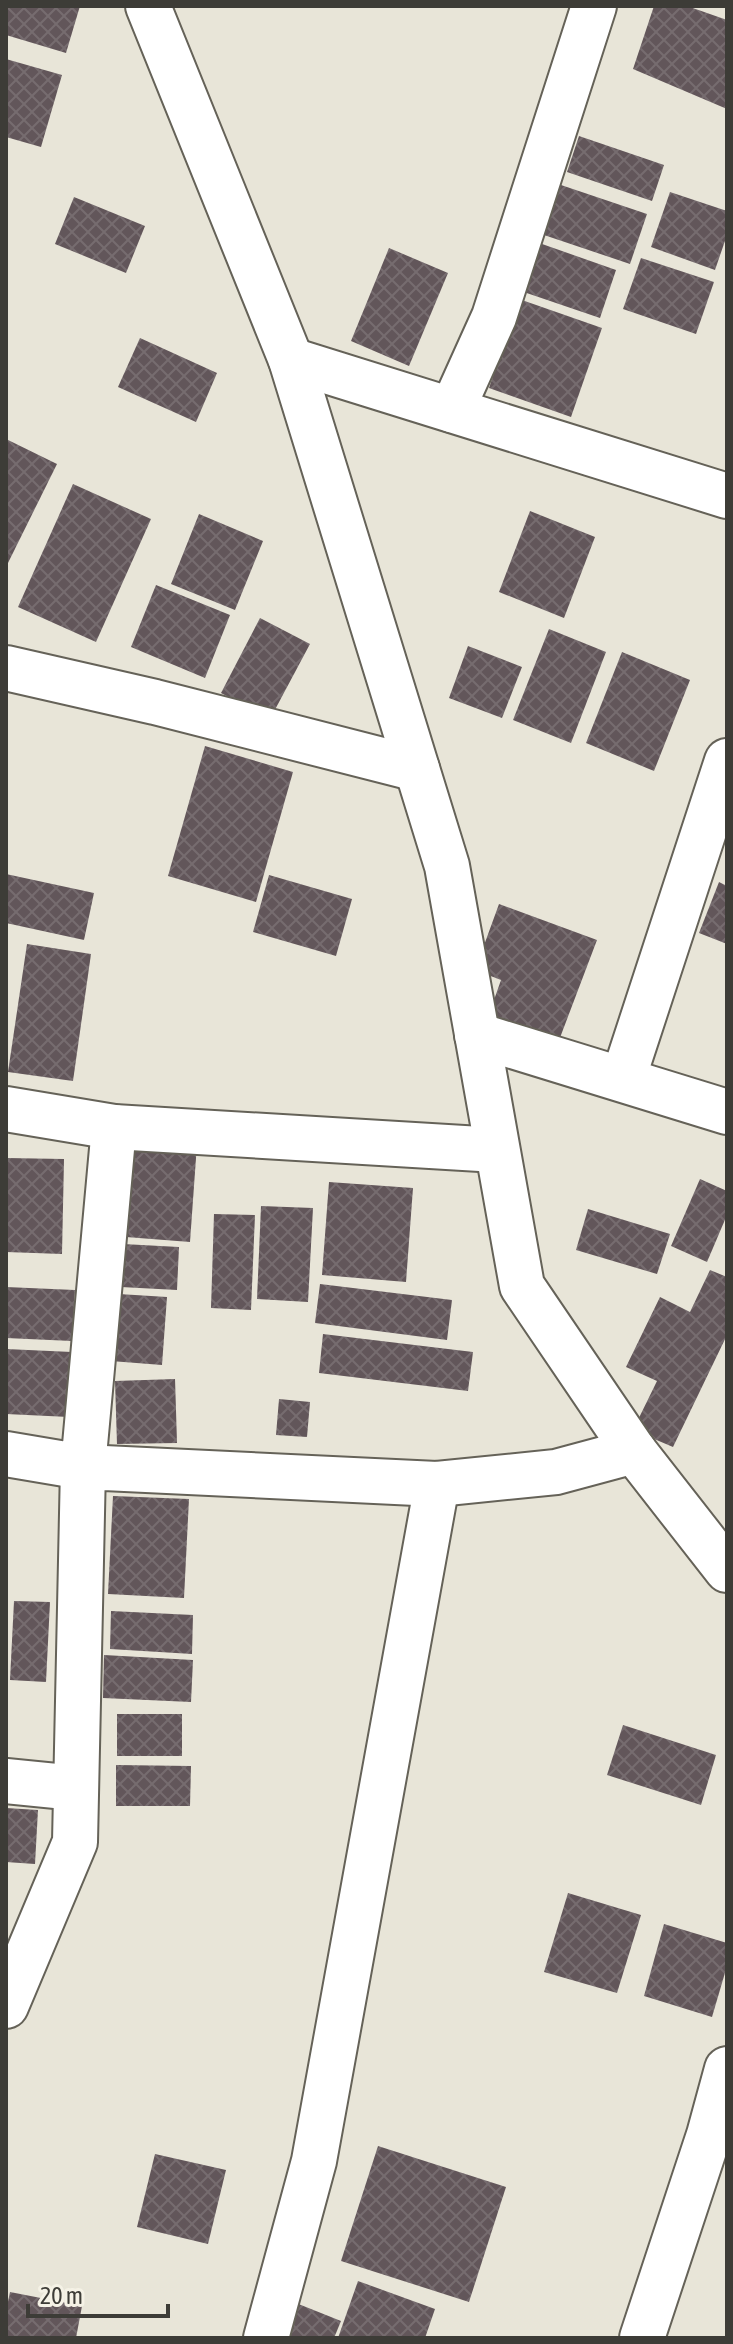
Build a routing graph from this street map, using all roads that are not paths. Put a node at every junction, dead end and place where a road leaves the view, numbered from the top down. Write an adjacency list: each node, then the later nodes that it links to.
1 (148, 6): 3 (street)
2 (594, 6): 4 (street)
3 (291, 360): 4 (street); 8 (street)
4 (452, 410): 5 (street)
5 (727, 496)
6 (6, 668): 8 (street)
7 (727, 761): 10 (street)
8 (417, 769): 9 (street)
9 (477, 1035): 10 (street); 14 (street)
10 (623, 1079): 12 (street)
11 (6, 1109): 13 (street)
12 (727, 1112)
13 (114, 1127): 14 (street); 17 (street)
14 (497, 1150): 15 (street)
15 (634, 1451): 18 (street); 19 (street)
16 (6, 1454): 17 (street)
17 (83, 1467): 18 (street); 21 (street)
18 (437, 1484): 24 (street)
19 (727, 1570)
20 (6, 1781): 21 (street)
21 (76, 1788): 22 (street)
22 (6, 2006)
23 (727, 2069): 25 (street)
24 (266, 2338)
25 (642, 2338)

